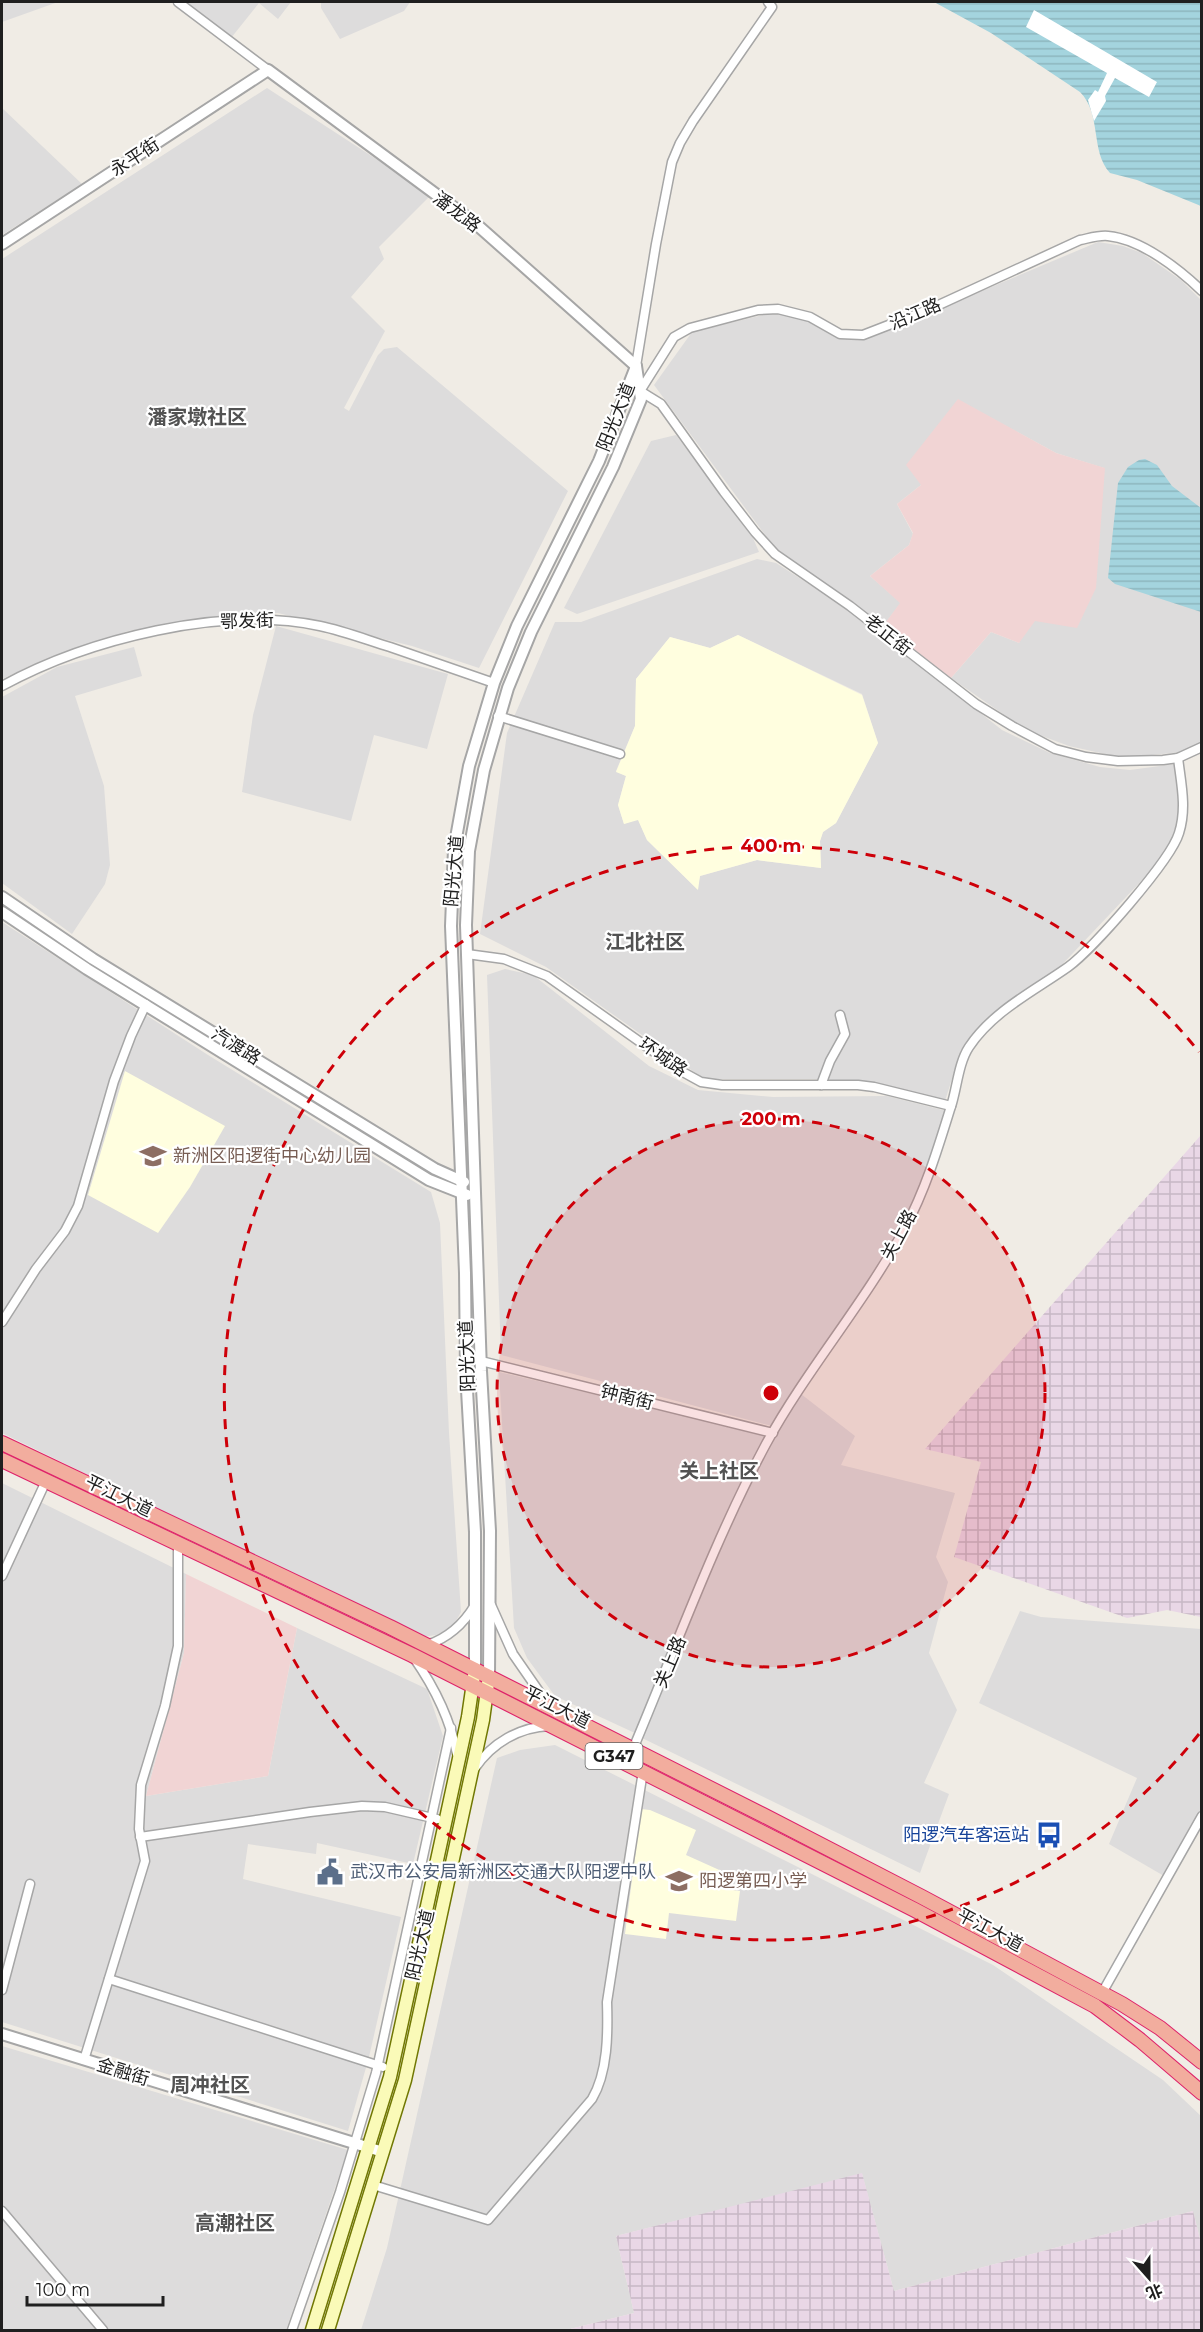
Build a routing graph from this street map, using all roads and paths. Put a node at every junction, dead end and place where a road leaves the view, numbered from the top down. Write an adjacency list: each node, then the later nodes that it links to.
1 (178, 2): 3 (street)
2 (768, 2): 6 (street)
3 (268, 70): 4 (street, 永平街); 6 (street, 潘龙路)
4 (2, 244)
5 (1202, 291): 7 (street, 沿江路)
6 (636, 366): 7 (street, 阳光大道); 8 (street, 阳光大道)
7 (640, 391): 10 (street, 阳光大道); 13 (street, 老正街)
8 (494, 683): 9 (street, 鄂发街); 21 (street, 阳光大道)
9 (2, 686)
10 (498, 716): 12 (street); 16 (street, 阳光大道)
11 (1202, 747): 13 (street, 老正街)
12 (620, 754)
13 (1178, 758): 20 (street, 关上路)
14 (2, 897): 21 (street, 汽渡路)
15 (2, 912): 17 (street, 汽渡路)
16 (467, 954): 19 (street, 环城路); 22 (street, 阳光大道)
17 (146, 1004): 23 (street, 汽渡路); 25 (street)
18 (840, 1015): 19 (street)
19 (821, 1085): 20 (street, 环城路)
20 (951, 1106): 27 (street, 关上路)
21 (460, 1180): 22 (street, 汽渡路); 23 (street, 阳光大道)
22 (476, 1186): 24 (street, 阳光大道)
23 (461, 1193): 24 (street, 汽渡路); 34 (street, 阳光大道)
24 (476, 1199): 26 (street, 阳光大道)
25 (2, 1322)
26 (481, 1361): 27 (street, 钟南街); 33 (street, 阳光大道)
27 (773, 1433): 44 (street, 关上路)
28 (2, 1443): 35 (highway, 平江大道 / G347)
29 (2, 1460): 30 (highway, 平江大道 / G347)
30 (46, 1481): 31 (highway, 平江大道 / G347); 32 (street)
31 (178, 1544): 36 (highway, 平江大道 / G347); 51 (street)
32 (2, 1576)
33 (490, 1604): 38 (street, 阳光大道); 41 (street)
34 (475, 1605): 35 (street); 37 (street, 阳光大道)
35 (427, 1645): 37 (highway, 平江大道 / G347)
36 (412, 1655): 39 (highway, 平江大道 / G347); 43 (street)
37 (475, 1669): 38 (highway, 平江大道 / G347); 39 (main road, 阳光大道)
38 (489, 1676): 40 (main road, 阳光大道); 41 (highway, 平江大道 / G347)
39 (473, 1685): 40 (highway, 平江大道 / G347); 45 (main road, 阳光大道)
40 (488, 1692): 42 (highway, 平江大道 / G347); 47 (main road, 阳光大道)
41 (551, 1708): 44 (highway, 平江大道 / G347)
42 (554, 1726): 46 (highway, 平江大道 / G347); 47 (street)
43 (451, 1728): 45 (street); 49 (street)
44 (633, 1749): 55 (highway, 平江大道 / G347)
45 (459, 1762): 50 (main road, 阳光大道)
46 (643, 1770): 61 (highway, 平江大道 / G347); 65 (street)
47 (472, 1773): 64 (main road, 阳光大道)
48 (1202, 1816): 55 (street)
49 (432, 1818): 50 (street); 51 (street); 59 (street)
50 (446, 1821): 60 (main road, 阳光大道)
51 (140, 1837): 53 (street)
52 (30, 1884): 54 (street)
53 (109, 1979): 57 (street); 59 (street)
54 (2, 1990)
55 (1102, 1993): 58 (highway, 平江大道 / G347)
56 (2, 2034): 57 (street, 金融街)
57 (84, 2060): 62 (street, 金融街)
58 (1202, 2062)
59 (378, 2065): 60 (street); 62 (street)
60 (392, 2069): 63 (main road, 阳光大道)
61 (1202, 2093)
62 (355, 2143): 63 (street, 金融街); 68 (street)
63 (369, 2147): 64 (street, 金融街); 69 (main road, 阳光大道)
64 (383, 2152): 65 (main road, 阳光大道)
65 (373, 2185): 70 (main road, 阳光大道)
66 (2, 2211): 67 (street)
67 (103, 2331)
68 (292, 2331)
69 (312, 2331)
70 (328, 2331)

